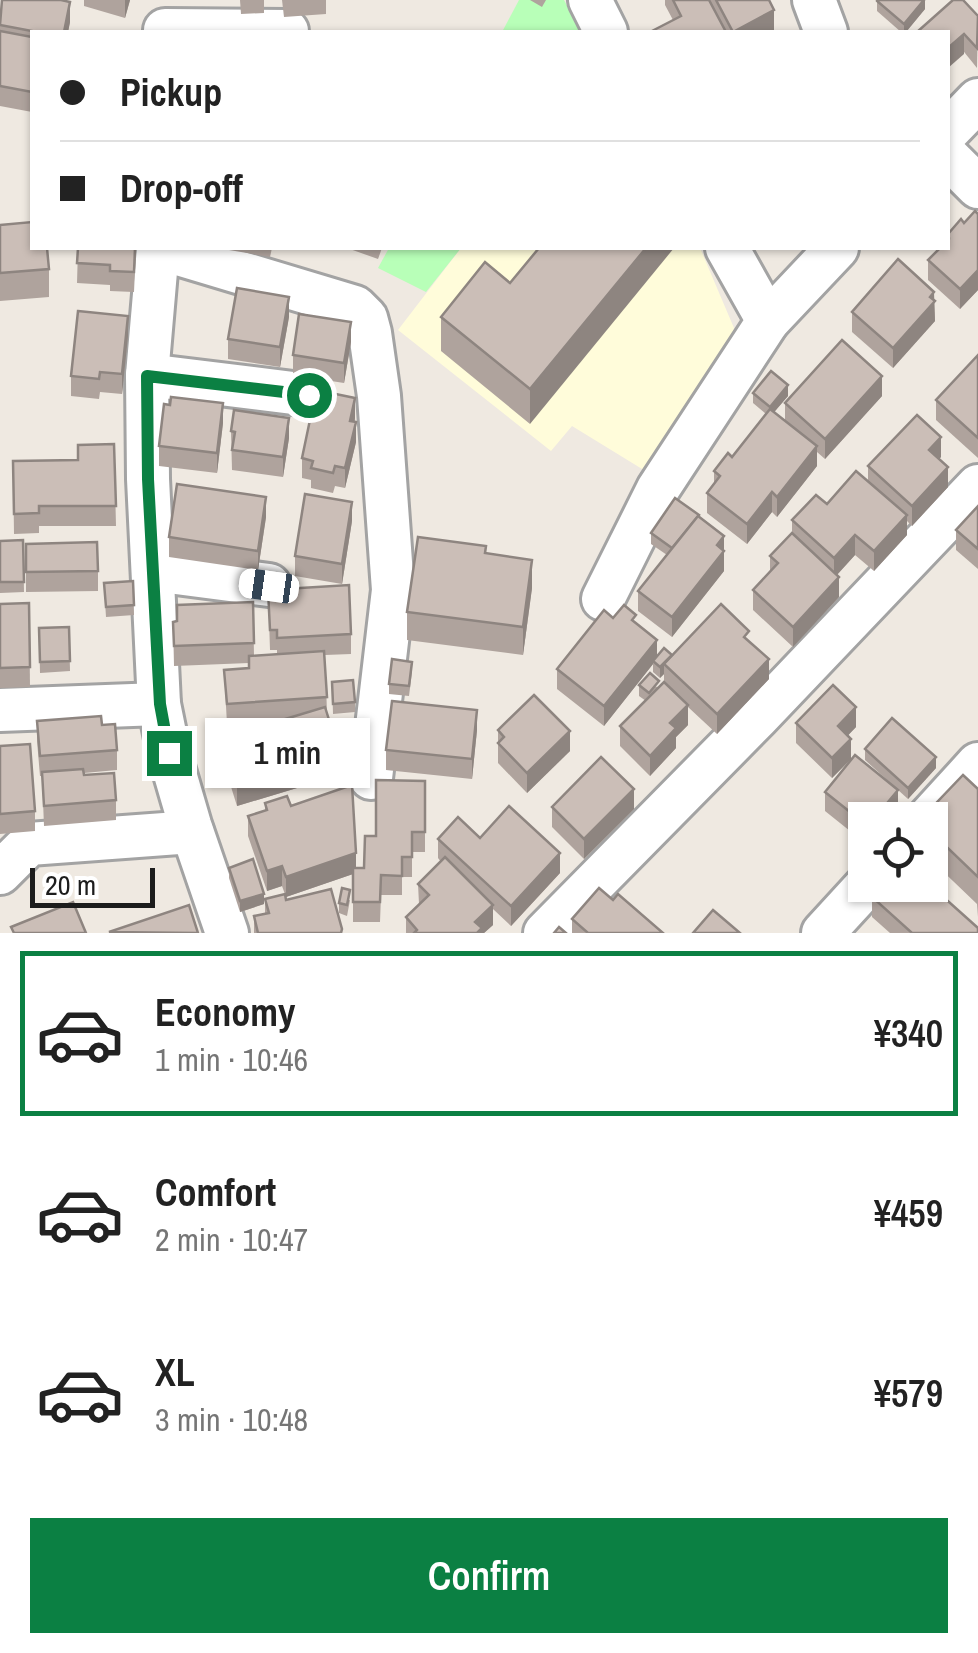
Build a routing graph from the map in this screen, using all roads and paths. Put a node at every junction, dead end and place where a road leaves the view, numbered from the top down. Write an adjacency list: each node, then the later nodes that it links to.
1 (590, 0): 5 (street)
2 (814, 0): 6 (street)
3 (164, 21): 4 (street)
4 (287, 30)
5 (605, 30)
6 (825, 30)
7 (978, 100): 8 (street)
8 (950, 128)
9 (950, 159): 10 (street)
10 (978, 187)
11 (158, 250): 16 (street)
12 (165, 250): 25 (street)
13 (728, 250): 15 (street)
14 (835, 250): 15 (street)
15 (768, 321): 21 (street)
16 (147, 376): 17 (street); 19 (street)
17 (309, 395)
18 (978, 486): 31 (street)
19 (153, 570): 20 (street); 22 (street)
20 (269, 586)
21 (603, 599)
22 (160, 704): 23 (street); 27 (street)
23 (0, 710)
24 (978, 764): 26 (street)
25 (371, 778)
26 (943, 802)
27 (192, 832): 28 (street); 30 (street)
28 (0, 873)
29 (851, 902): 32 (street)
30 (227, 933)
31 (545, 933)
32 (823, 933)

